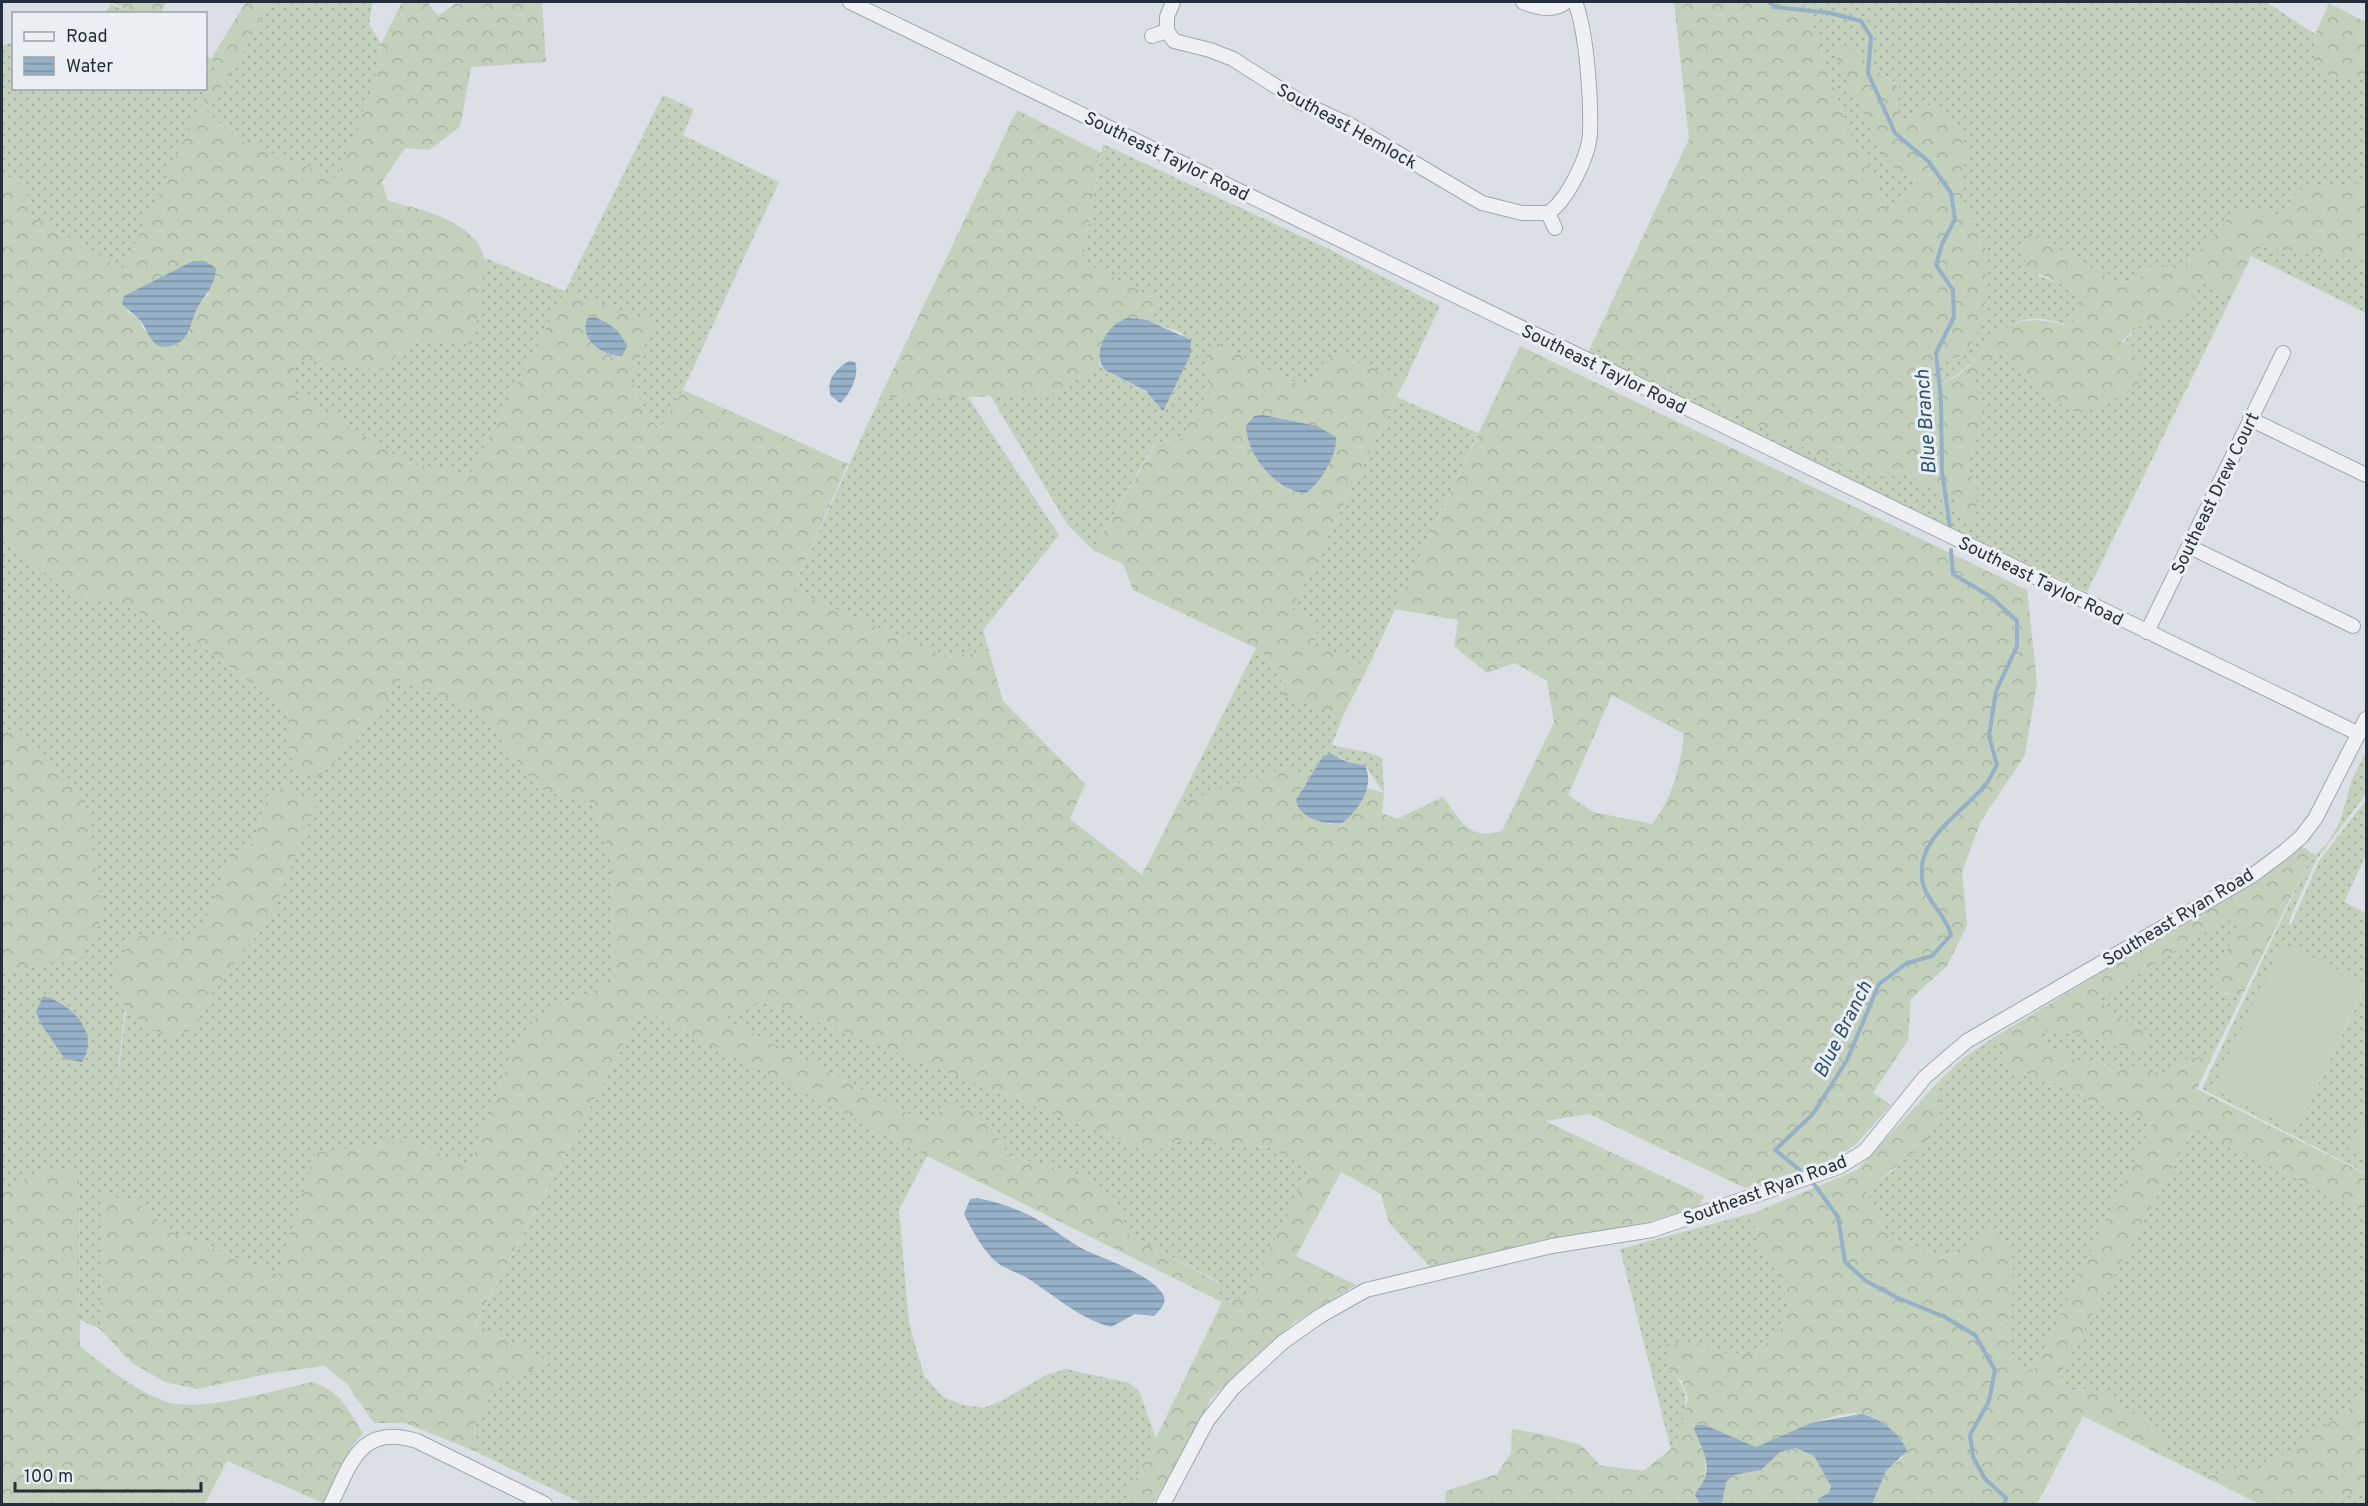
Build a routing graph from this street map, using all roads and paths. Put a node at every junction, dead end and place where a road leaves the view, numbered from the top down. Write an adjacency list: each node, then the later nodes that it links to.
1 (850, 2): 15 (street, Southeast Taylor Road)
2 (1173, 2): 6 (street)
3 (1523, 2): 4 (street)
4 (1566, 2)
5 (1575, 2): 8 (street)
6 (1167, 31): 7 (street); 8 (street, Southeast Hemlock)
7 (1152, 36)
8 (1548, 213): 9 (street)
9 (1555, 228)
10 (2283, 353): 11 (street, Southeast Drew Court)
11 (2250, 419): 12 (street); 13 (street, Southeast Drew Court)
12 (2367, 475)
13 (2190, 547): 14 (street); 15 (street, Southeast Drew Court)
14 (2353, 626)
15 (2147, 632): 17 (street, Southeast Taylor Road)
16 (2367, 719): 17 (street, Southeast Ryan Road)
17 (2359, 734): 20 (street, Southeast Ryan Road)
18 (331, 1504): 19 (street)
19 (545, 1504)
20 (1163, 1504)

